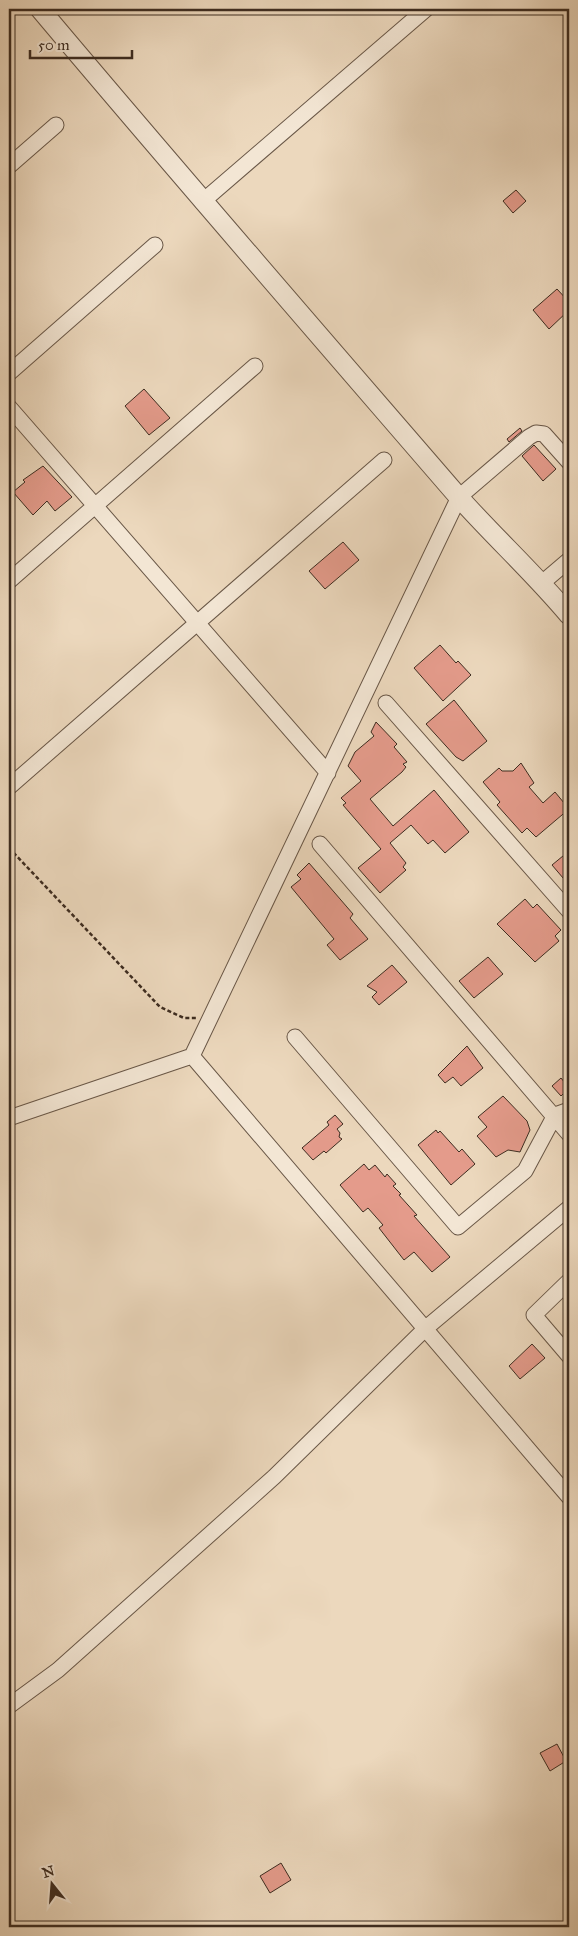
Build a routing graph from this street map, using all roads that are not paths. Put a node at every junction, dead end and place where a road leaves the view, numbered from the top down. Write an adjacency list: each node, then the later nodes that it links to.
1 (40, 9): 5 (street)
2 (426, 9): 5 (street)
3 (56, 125): 4 (street)
4 (9, 166)
5 (202, 202): 12 (street)
6 (155, 245): 8 (street)
7 (255, 366): 13 (street)
8 (9, 373)
9 (9, 407): 13 (street)
10 (384, 460): 18 (street)
11 (569, 462): 12 (street)
12 (459, 497): 16 (street); 20 (street)
13 (94, 506): 15 (street); 18 (street)
14 (569, 560): 16 (street)
15 (9, 580)
16 (542, 583): 17 (street)
17 (569, 615)
18 (197, 623): 20 (street); 21 (street)
19 (386, 703): 23 (street)
20 (328, 772): 25 (street)
21 (9, 787)
22 (320, 844): 26 (street)
23 (569, 911)
24 (295, 1037): 26 (street)
25 (192, 1056): 27 (street); 31 (street)
26 (562, 1112): 28 (street)
27 (9, 1118)
28 (569, 1134)
29 (569, 1208): 31 (street)
30 (569, 1281): 32 (street)
31 (426, 1328): 33 (street); 34 (street)
32 (569, 1356)
33 (569, 1496)
34 (9, 1706)

